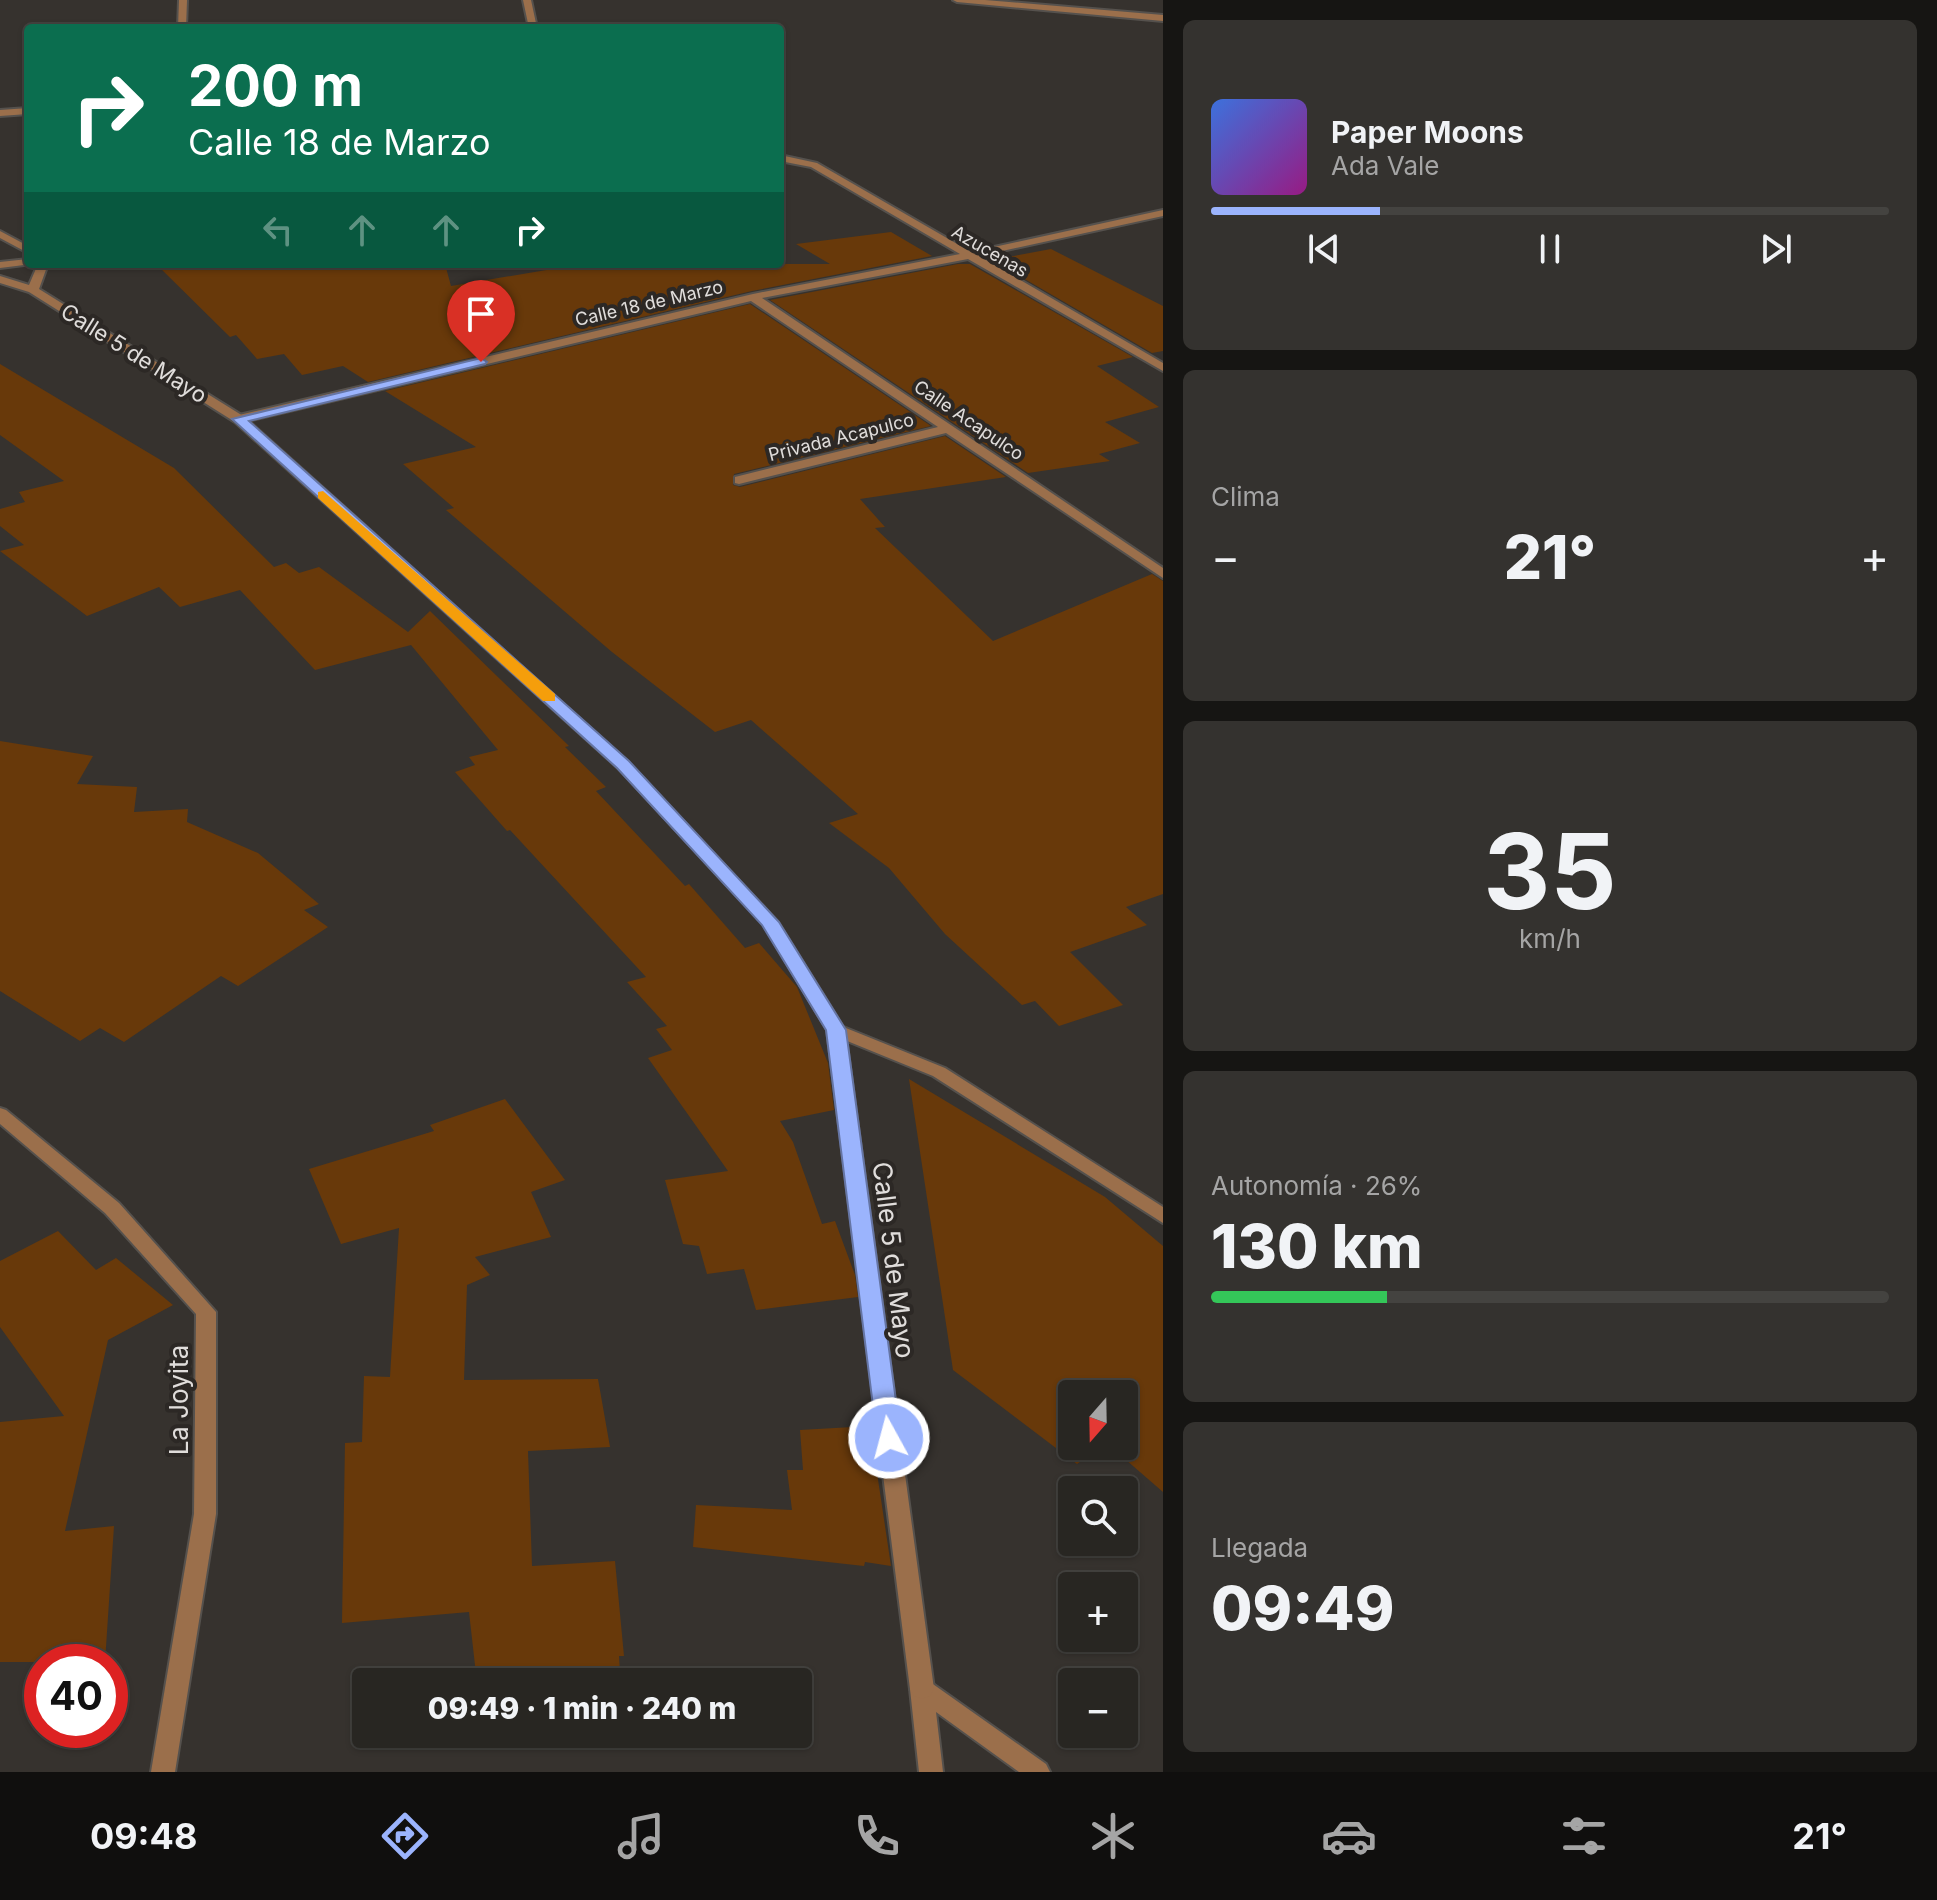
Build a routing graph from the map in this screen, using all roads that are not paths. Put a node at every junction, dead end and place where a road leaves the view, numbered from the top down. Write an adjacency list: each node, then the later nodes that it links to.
1 (183, 0): 5 (street)
2 (527, 0): 6 (street)
3 (957, 0): 4 (street)
4 (1163, 18)
5 (182, 24)
6 (532, 24)
7 (24, 111): 8 (street)
8 (0, 113)
9 (784, 158): 13 (street, Azucenas)
10 (1163, 213): 13 (street, Calle 18 de Marzo)
11 (0, 234): 12 (street)
12 (24, 248)
13 (966, 256): 19 (street, Calle 18 de Marzo); 20 (street, Azucenas)
14 (24, 262): 15 (street)
15 (0, 265)
16 (41, 268): 18 (street)
17 (0, 279): 18 (street, Calle 5 de Mayo)
18 (33, 290): 21 (street, Calle 5 de Mayo)
19 (753, 297): 21 (street, Calle 18 de Marzo); 22 (street, Calle Acapulco)
20 (1163, 368)
21 (239, 419): 25 (street, Calle 5 de Mayo)
22 (950, 428): 23 (street, Privada Acapulco); 24 (street, Calle Acapulco)
23 (739, 480)
24 (1163, 574)
25 (836, 1030): 27 (street); 28 (street, Calle 5 de Mayo)
26 (0, 1114): 29 (street, La Joyita)
27 (1163, 1216)
28 (922, 1689): 30 (street, Calle 5 de Mayo); 31 (street)
29 (163, 1772)
30 (931, 1772)
31 (1038, 1772)

